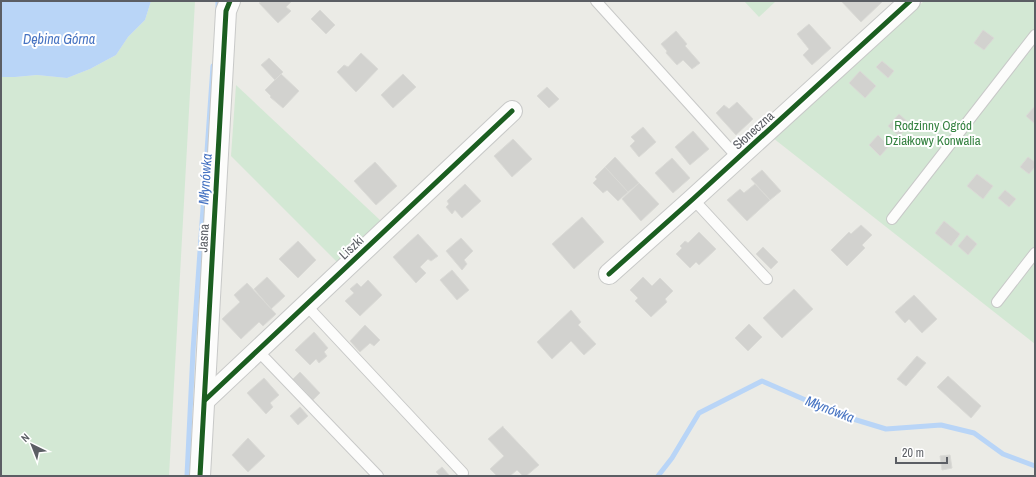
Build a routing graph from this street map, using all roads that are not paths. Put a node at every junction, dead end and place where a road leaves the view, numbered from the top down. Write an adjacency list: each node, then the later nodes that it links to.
1 (230, 1): 15 (street, Jasna)
2 (596, 1): 6 (lane)
3 (910, 1): 6 (street, Słoneczna)
4 (1035, 35): 8 (lane)
5 (512, 111): 13 (street, Liszki)
6 (738, 158): 7 (street, Słoneczna)
7 (693, 199): 10 (street, Słoneczna); 11 (lane)
8 (892, 220)
9 (1035, 253): 12 (lane)
10 (609, 274)
11 (767, 279)
12 (997, 302)
13 (306, 305): 14 (street, Liszki); 16 (lane)
14 (257, 350): 15 (street, Liszki); 18 (lane)
15 (205, 400): 17 (street, Jasna)
16 (463, 473)
17 (200, 476)
18 (378, 476)

